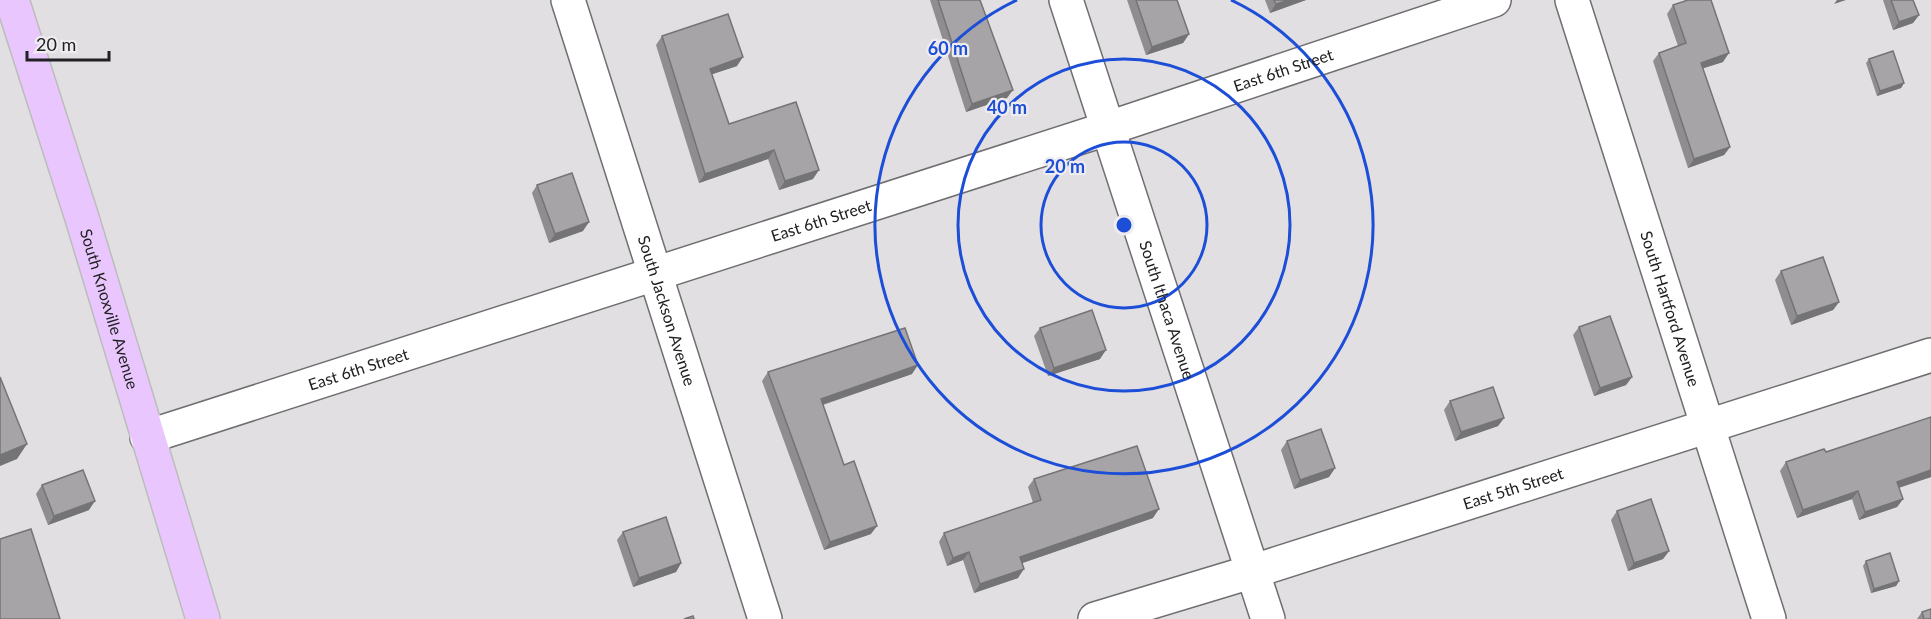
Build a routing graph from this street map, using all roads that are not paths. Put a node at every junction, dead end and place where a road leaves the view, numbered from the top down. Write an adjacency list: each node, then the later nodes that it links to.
1 (12, 0): 10 (main road, South Knoxville Avenue)
2 (568, 0): 7 (street, South Jackson Avenue)
3 (1066, 0): 6 (street, South Ithaca Avenue)
4 (1494, 0): 6 (street, East 6th Street)
5 (1572, 0): 9 (street, South Hartford Avenue)
6 (1109, 128): 7 (street, East 6th Street); 11 (street, South Ithaca Avenue)
7 (655, 274): 10 (street, East 6th Street); 13 (street, South Jackson Avenue)
8 (1931, 355): 9 (street, East 5th Street)
9 (1707, 426): 11 (street, East 5th Street); 16 (street, South Hartford Avenue)
10 (147, 436): 12 (main road, South Knoxville Avenue)
11 (1254, 571): 14 (street, East 5th Street); 15 (street, South Ithaca Avenue)
12 (203, 619)
13 (765, 619)
14 (1095, 619)
15 (1268, 619)
16 (1768, 619)

